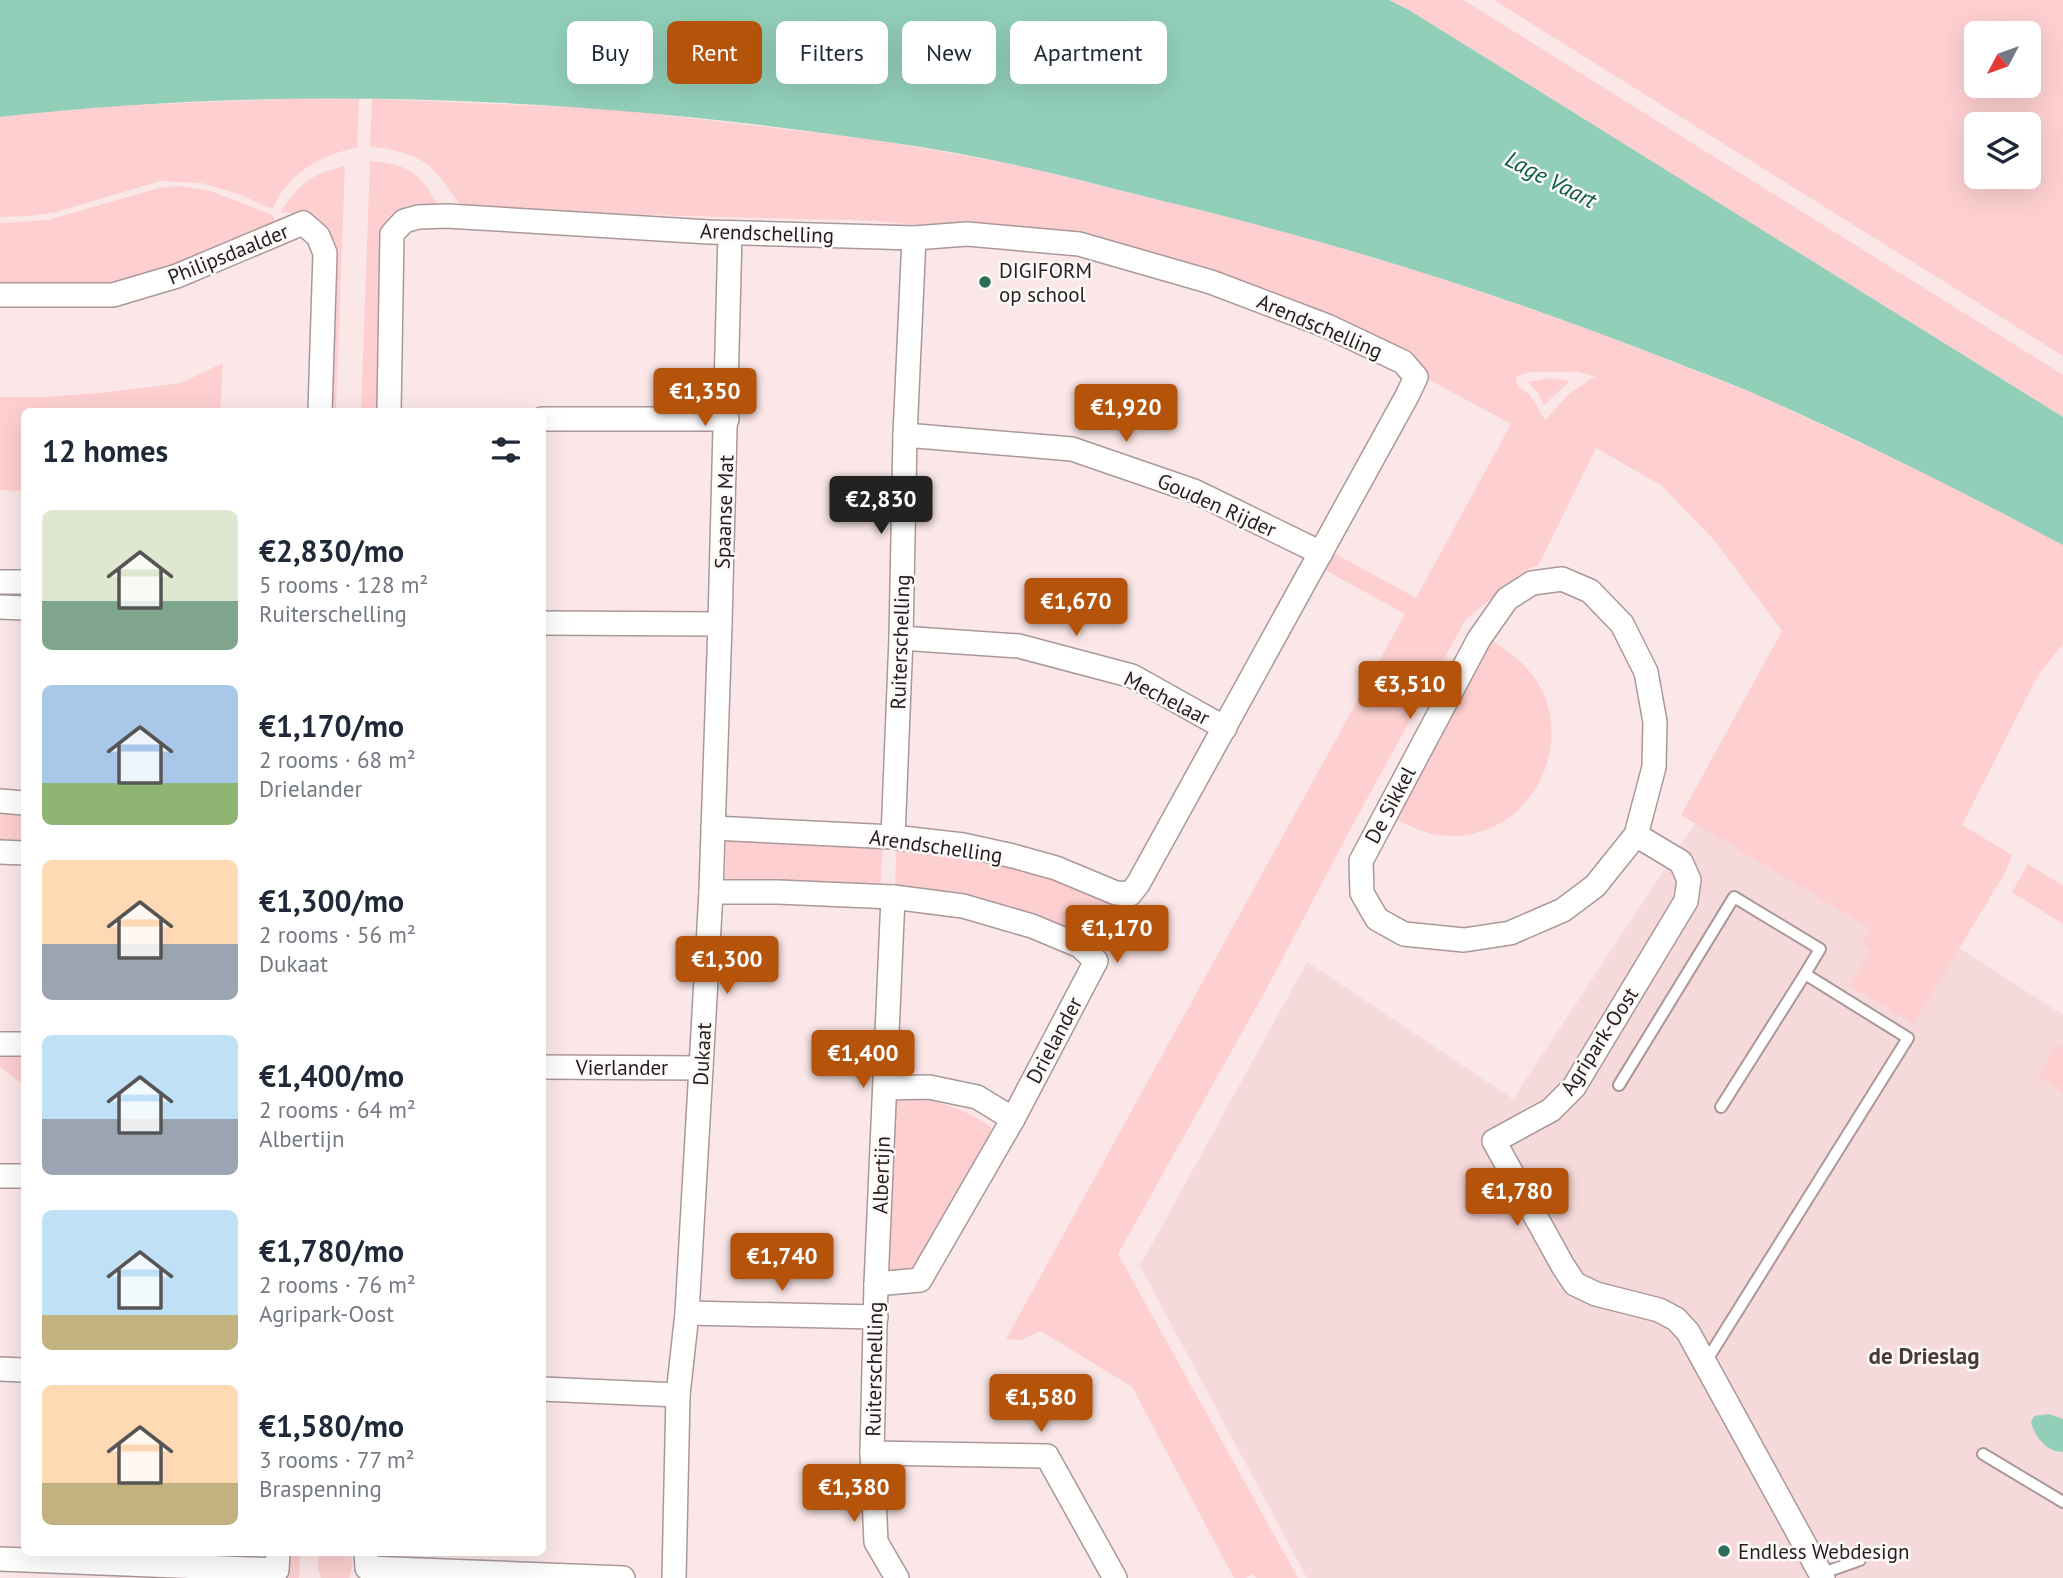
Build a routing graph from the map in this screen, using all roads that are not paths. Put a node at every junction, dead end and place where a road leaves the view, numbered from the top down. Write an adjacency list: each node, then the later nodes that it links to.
1 (730, 233): 2 (street, Arendschelling); 5 (street, Arendschelling); 7 (street, Spaanse Mat)
2 (914, 238): 8 (street, Ruiterschelling); 9 (street, Arendschelling)
3 (0, 295): 4 (street, Philipsdaalder)
4 (320, 408)
5 (388, 408)
6 (546, 419): 7 (street)
7 (727, 419): 15 (street, Spaanse Mat)
8 (905, 435): 9 (street, Gouden Rijder); 16 (street, Ruiterschelling)
9 (1321, 553): 17 (street, Arendschelling)
10 (0, 582): 11 (street)
11 (21, 582)
12 (0, 607): 13 (street)
13 (21, 608)
14 (546, 624): 15 (street)
15 (720, 624): 20 (street, Dukaat)
16 (901, 638): 17 (street, Mechelaar); 22 (street, Ruiterschelling)
17 (1225, 728): 22 (street, Arendschelling)
18 (0, 801): 19 (street)
19 (21, 803)
20 (713, 828): 22 (street, Arendschelling); 25 (street, Dukaat)
21 (1636, 835): 21 (street, De Sikkel); 41 (street, Agripark-Oost)
22 (892, 837)
23 (0, 852): 24 (street)
24 (21, 853)
25 (711, 892): 26 (street, Drielander); 31 (street, Dukaat)
26 (893, 897): 33 (street, Albertijn); 35 (street, Drielander)
27 (1805, 974): 32 (lane); 34 (lane); 41 (lane)
28 (0, 1044): 29 (street)
29 (21, 1044)
30 (546, 1067): 31 (street, Vierlander)
31 (701, 1068): 39 (street, Dukaat)
32 (1619, 1085)
33 (885, 1088): 35 (street); 38 (street, Albertijn)
34 (1721, 1107)
35 (1013, 1119): 38 (street, Drielander)
36 (0, 1176): 37 (street)
37 (21, 1177)
38 (877, 1284): 40 (street, Ruiterschelling)
39 (687, 1313): 40 (street); 45 (street, Dukaat)
40 (876, 1317): 46 (street, Ruiterschelling)
41 (1705, 1363): 53 (street, Agripark-Oost)
42 (0, 1369): 43 (street)
43 (21, 1370)
44 (546, 1389): 45 (street)
45 (678, 1395): 55 (street, Dukaat)
46 (872, 1453): 56 (street); 57 (street)
47 (1983, 1454): 48 (lane)
48 (2063, 1502)
49 (278, 1556): 51 (street)
50 (366, 1556): 54 (street)
51 (0, 1559)
52 (1860, 1560): 53 (lane)
53 (1818, 1577)
54 (622, 1578)
55 (674, 1578)
56 (897, 1578)
57 (1115, 1578)

